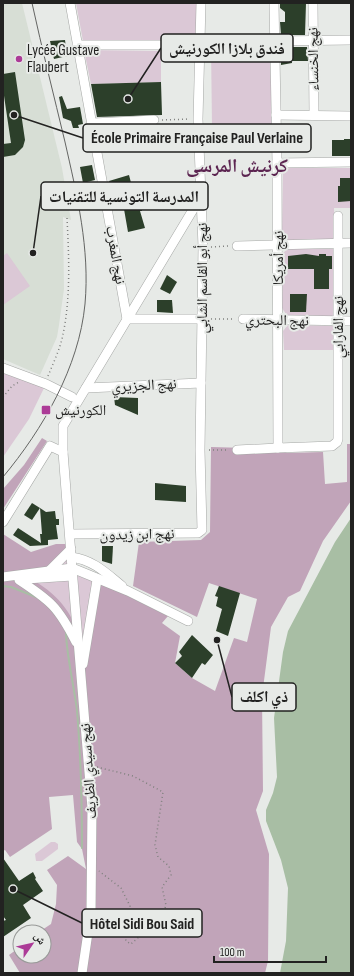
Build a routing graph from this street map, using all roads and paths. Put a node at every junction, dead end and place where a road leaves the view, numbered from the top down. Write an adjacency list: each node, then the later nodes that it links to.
1 (70, 3): 9 (street, نهج المغرب)
2 (202, 3): 10 (street, نهج أبو القاسم الشابي)
3 (274, 3): 6 (street, نهج أمريكا)
4 (313, 3): 7 (street, نهج الخنساء)
5 (351, 40): 7 (street)
6 (274, 41): 7 (street); 8 (street); 11 (street, نهج أمريكا)
7 (313, 41): 12 (street, نهج الخنساء)
8 (246, 43): 10 (path)
9 (77, 45): 10 (street); 16 (street, نهج المغرب)
10 (199, 45): 14 (street, نهج أبو القاسم الشابي)
11 (276, 115): 12 (street); 18 (street, نهج أمريكا)
12 (314, 115): 13 (street)
13 (351, 116)
14 (198, 119): 15 (path); 19 (street, نهج أبو القاسم الشابي)
15 (154, 120): 16 (street)
16 (93, 122): 27 (street, نهج المغرب)
17 (351, 162): 18 (street)
18 (277, 163): 23 (street, نهج أمريكا)
19 (200, 198): 26 (street, نهج أبو القاسم الشابي); 27 (street, نهج سيدي الظريف)
20 (338, 216): 24 (street, نهج الفارابي)
21 (67, 218): 36 (path)
22 (351, 243): 24 (street)
23 (278, 244): 24 (street); 25 (street); 30 (street, نهج أمريكا)
24 (339, 244): 31 (street, نهج الفارابي)
25 (237, 246): 26 (path)
26 (203, 247): 28 (street, نهج أبو القاسم الشابي)
27 (127, 319): 28 (street); 37 (street, نهج سيدي الظريف)
28 (203, 319): 29 (path, نهج البحتري); 35 (street, نهج أبو القاسم الشابي)
29 (243, 319): 30 (street, نهج البحتري)
30 (278, 320): 31 (street, نهج البحتري); 40 (street, نهج أمريكا)
31 (338, 321): 32 (street, نهج البحتري); 40 (street, نهج الفارابي)
32 (351, 321)
33 (3, 368): 34 (street)
34 (25, 377): 36 (street); 38 (path)
35 (201, 383): 37 (street, نهج الجزيري); 41 (street, نهج أبو القاسم الشابي)
36 (46, 384): 39 (street)
37 (86, 388): 43 (street, نهج سيدي الظريف)
38 (3, 397)
39 (72, 397)
40 (278, 448): 42 (street)
41 (200, 450): 42 (path); 45 (street, نهج أبو القاسم الشابي)
42 (237, 450)
43 (63, 452): 44 (street); 46 (street, نهج سيدي الظريف)
44 (3, 522)
45 (202, 530): 46 (street, نهج ابن زيدون)
46 (70, 534): 47 (street, نهج سيدي الظريف)
47 (71, 553): 48 (street); 49 (street, نهج سيدي الظريف); 54 (street)
48 (49, 571): 49 (street); 50 (street)
49 (72, 572): 51 (street); 52 (street); 56 (street, نهج سيدي الظريف)
50 (3, 577)
51 (18, 580): 53 (street); 56 (street)
52 (97, 580): 54 (street); 57 (street)
53 (3, 582)
54 (128, 591): 55 (street)
55 (188, 621)
56 (78, 646): 57 (street, نهج سيدي الظريف)
57 (81, 671): 58 (street, نهج سيدي الظريف)
58 (89, 766): 59 (street, نهج سيدي الظريف); 59 (path)
59 (93, 863): 60 (street, نهج سيدي الظريف)
60 (82, 973)

